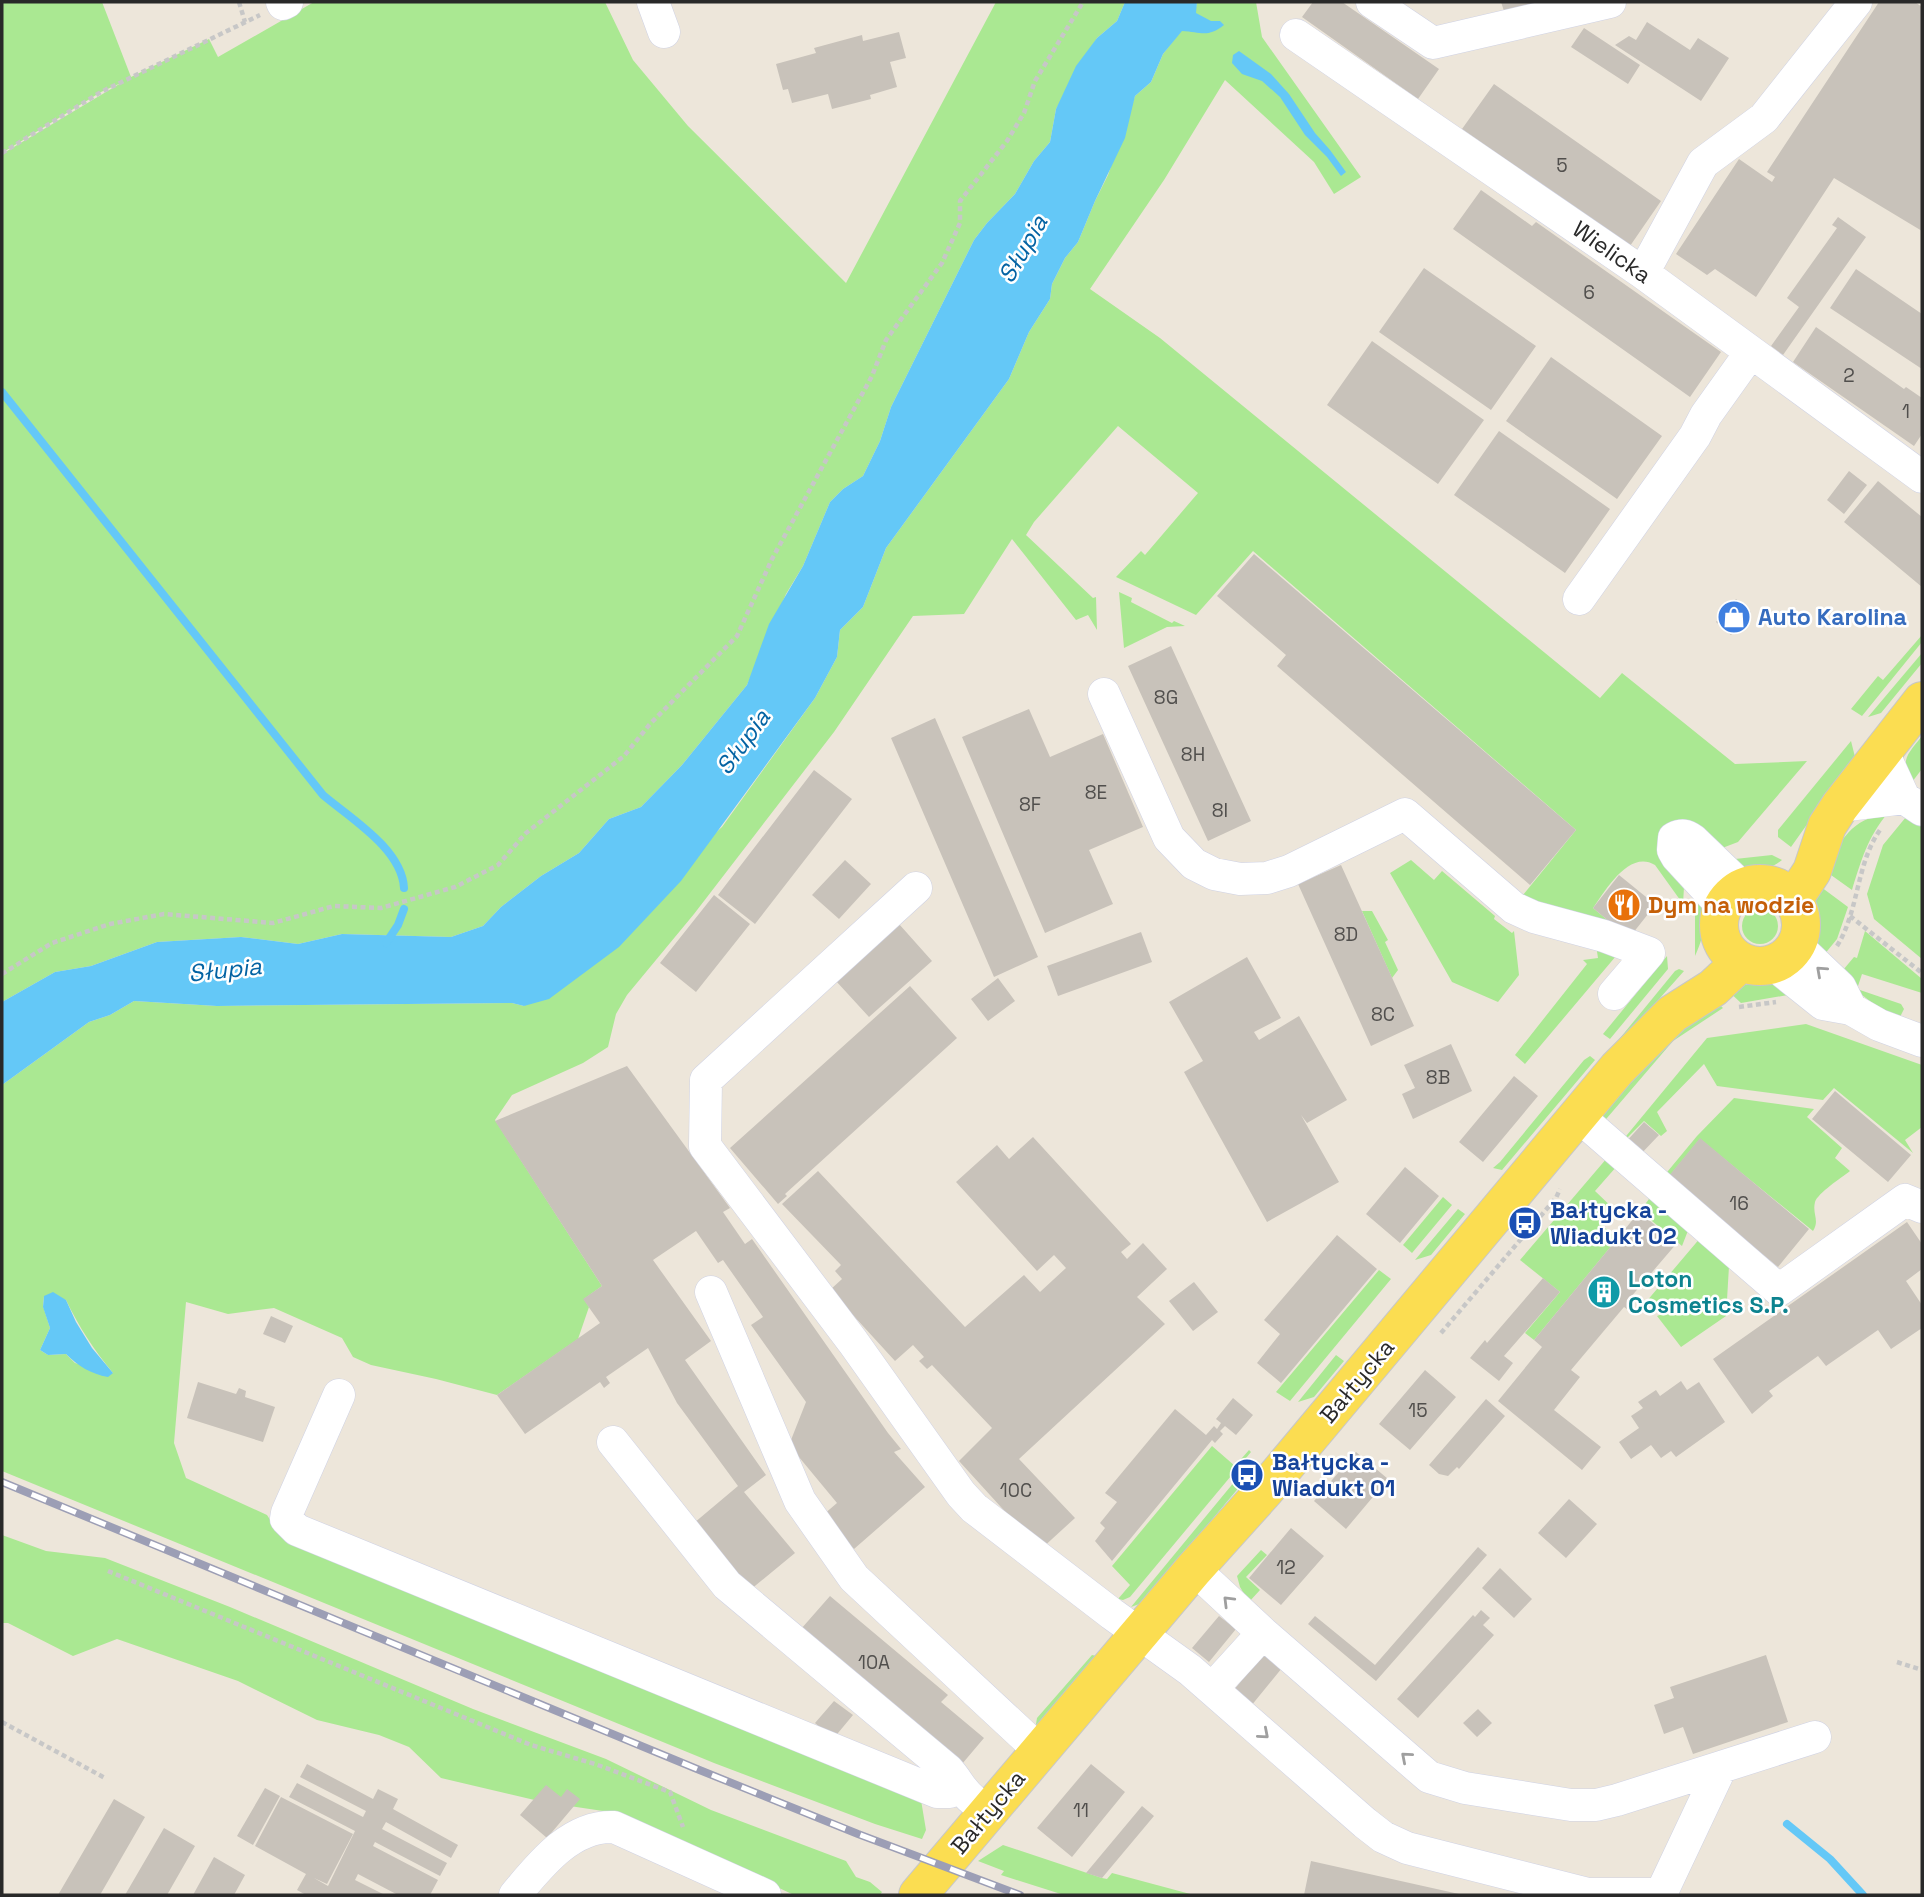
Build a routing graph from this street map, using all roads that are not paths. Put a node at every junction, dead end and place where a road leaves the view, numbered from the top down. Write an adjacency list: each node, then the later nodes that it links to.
1 (653, 2): 5 (street)
2 (1372, 2): 3 (street)
3 (1610, 2)
4 (1856, 2): 7 (street)
5 (664, 32)
6 (1296, 35): 7 (street, Wielicka)
7 (1643, 273): 8 (street, Wielicka)
8 (1751, 352): 9 (street, Wielicka); 10 (street)
9 (1922, 477)
10 (1579, 599)
11 (1104, 694): 18 (street)
12 (1922, 701): 13 (main road, Bałtycka)
13 (1882, 750): 14 (street); 15 (main road, Bałtycka)
14 (1913, 804): 15 (street)
15 (1834, 816): 17 (main road, Bałtycka)
16 (916, 888): 26 (street)
17 (1758, 924): 19 (street); 20 (main road, Bałtycka)
18 (1614, 994)
19 (1922, 1041)
20 (1577, 1115): 21 (street); 25 (main road, Bałtycka)
21 (1922, 1207)
22 (711, 1292): 30 (street)
23 (339, 1395): 32 (street)
24 (613, 1442): 32 (street)
25 (1194, 1569): 26 (main road, Bałtycka); 27 (street, one-way to 25)
26 (1139, 1633): 28 (street); 30 (main road, Bałtycka)
27 (1263, 1633): 28 (street); 31 (street, one-way to 27)
28 (1212, 1689): 31 (street, one-way to 31)
29 (1815, 1737): 31 (street)
30 (1040, 1751): 33 (main road, Bałtycka)
31 (1721, 1767)
32 (959, 1788): 33 (street)
33 (988, 1812): 34 (main road, Bałtycka)
34 (925, 1886)
35 (515, 1895): 36 (street)
36 (765, 1895)

